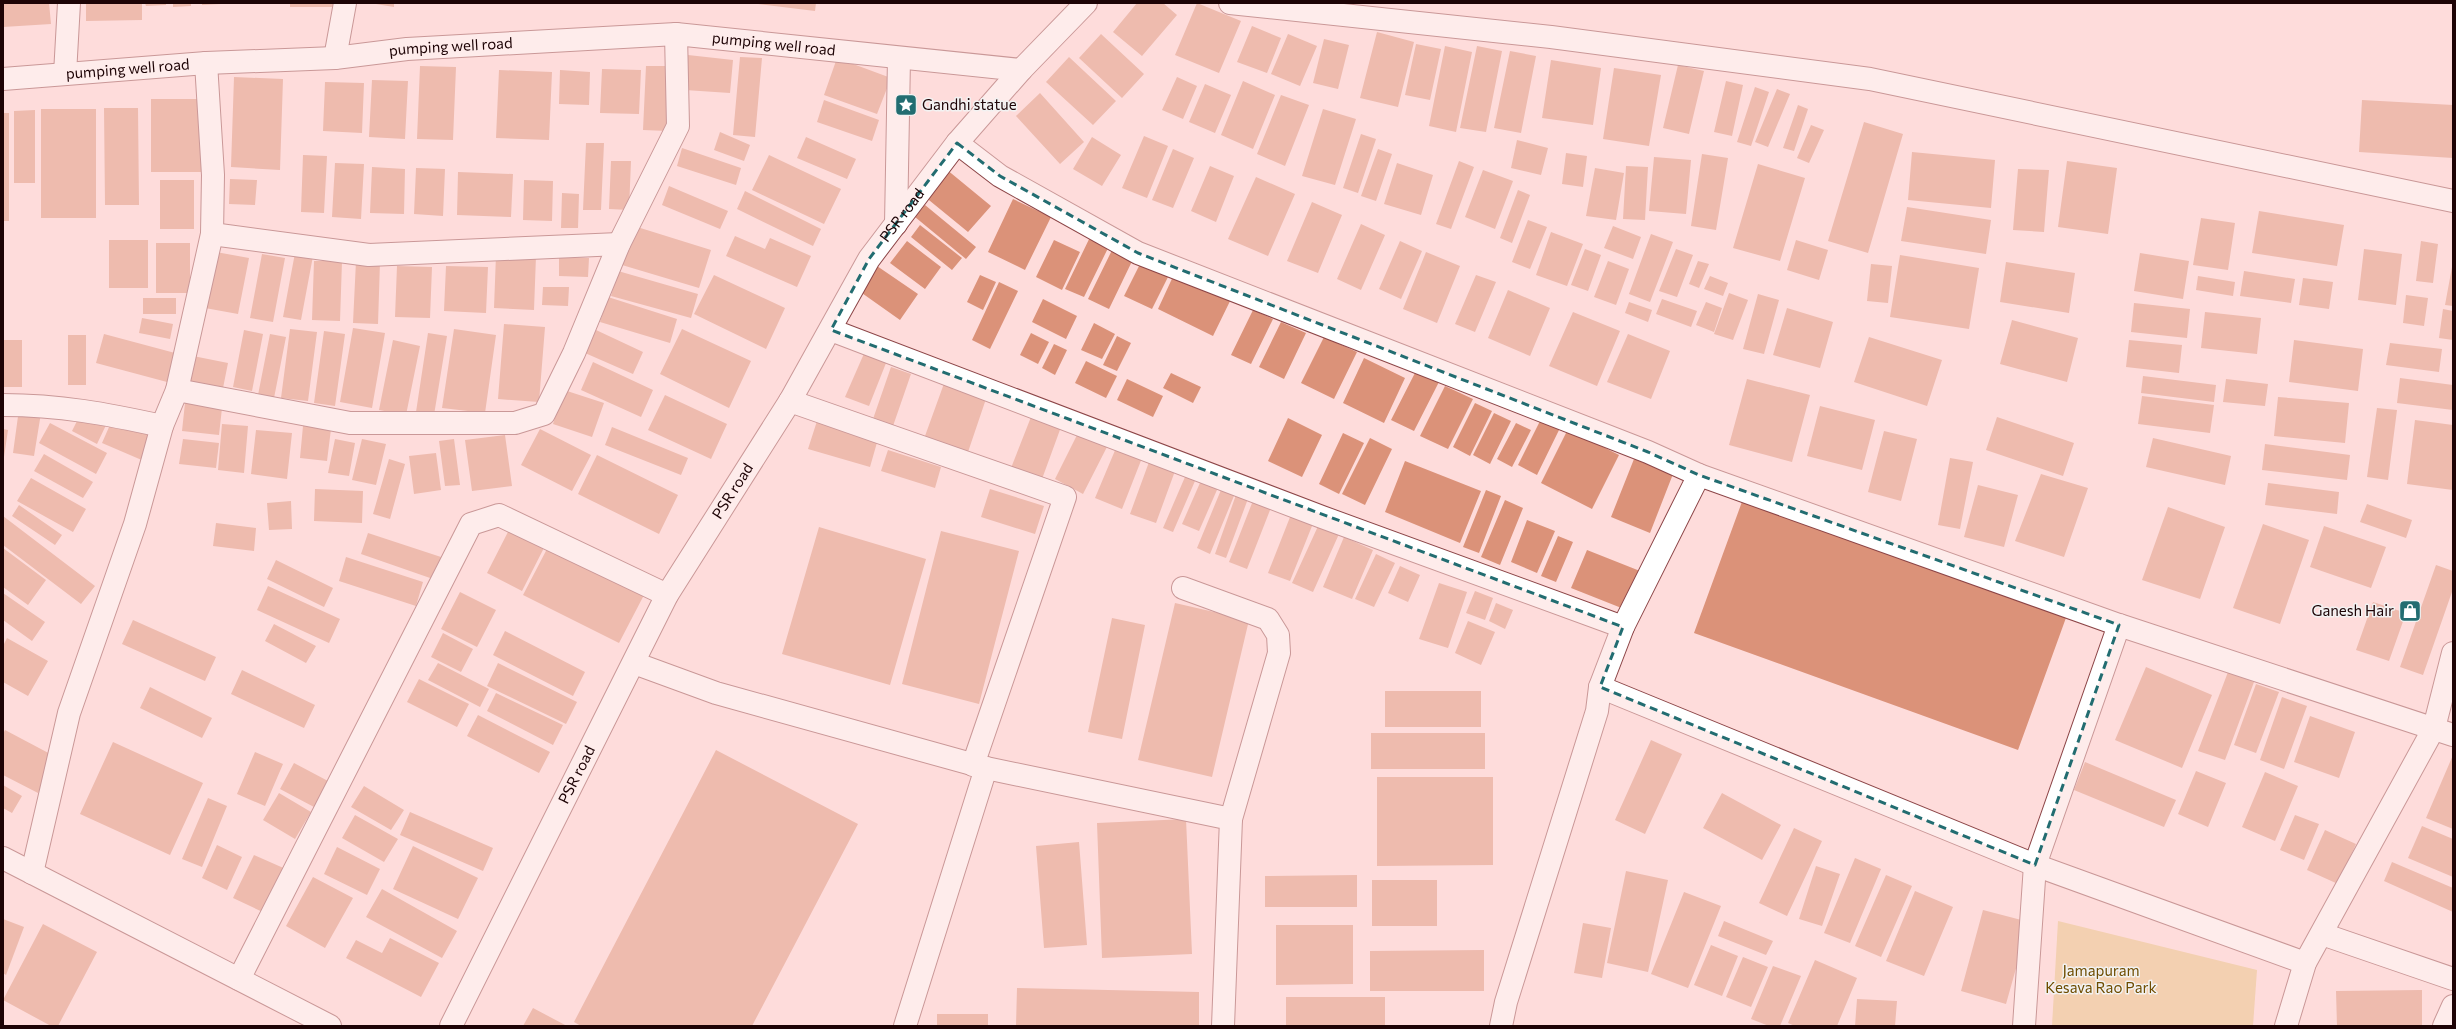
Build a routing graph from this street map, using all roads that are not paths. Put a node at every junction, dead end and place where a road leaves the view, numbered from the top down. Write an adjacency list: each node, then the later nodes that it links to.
1 (69, 3): 10 (street)
2 (345, 3): 6 (street)
3 (1086, 3): 9 (street, PSR road)
4 (1230, 3): 13 (street)
5 (676, 34): 6 (street, pumping well road); 7 (street, pumping well road); 16 (street)
6 (335, 58): 8 (street, pumping well road)
7 (899, 58): 9 (street, pumping well road); 14 (street)
8 (206, 63): 10 (street, pumping well road); 15 (street)
9 (1021, 70): 12 (street, PSR road)
10 (65, 74): 11 (street, pumping well road)
11 (3, 79)
12 (957, 143): 14 (street, PSR road); 22 (street)
13 (2453, 201)
14 (896, 224): 17 (street, PSR road)
15 (212, 234): 16 (street); 18 (street)
16 (619, 244): 18 (street)
17 (831, 330): 19 (street, PSR road); 26 (street)
18 (177, 390): 21 (street)
19 (790, 401): 24 (street, PSR road); 31 (street)
20 (3, 406): 21 (street)
21 (162, 426): 35 (street)
22 (1699, 475): 25 (street); 26 (street)
23 (1183, 588): 32 (street)
24 (667, 595): 28 (street, PSR road); 38 (street)
25 (2119, 625): 30 (street); 34 (street)
26 (1623, 627): 29 (street)
27 (2453, 653): 30 (street)
28 (634, 663): 31 (street); 42 (street, PSR road)
29 (1600, 687): 34 (street); 45 (street)
30 (2444, 732): 36 (street)
31 (979, 766): 32 (street); 43 (street)
32 (1231, 819): 44 (street)
33 (3, 858): 35 (street)
34 (2035, 865): 37 (street); 46 (street)
35 (32, 873): 38 (street)
36 (2322, 934): 37 (street); 39 (street)
37 (2306, 963): 47 (street)
38 (239, 979): 41 (street)
39 (2453, 979)
40 (2453, 1006): 48 (street)
41 (330, 1026)
42 (451, 1026)
43 (905, 1026)
44 (1223, 1026)
45 (1501, 1026)
46 (2024, 1026)
47 (2286, 1026)
48 (2444, 1026)

